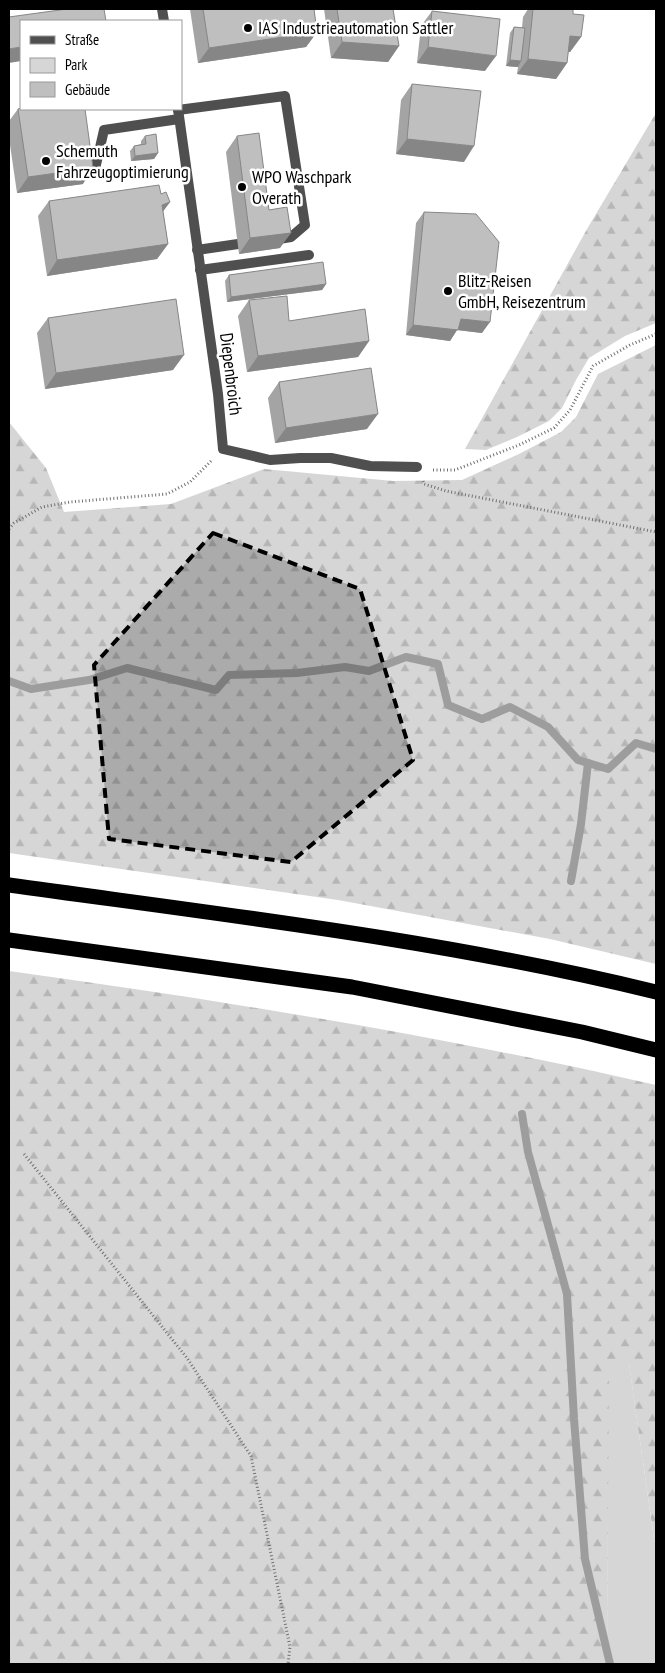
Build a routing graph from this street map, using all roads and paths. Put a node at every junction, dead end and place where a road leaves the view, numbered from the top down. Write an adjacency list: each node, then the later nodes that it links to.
1 (178, 113): 2 (street); 3 (street); 5 (street, Diepenbroich)
2 (95, 169)
3 (278, 238)
4 (238, 244): 5 (street)
5 (197, 250): 7 (street, Diepenbroich)
6 (309, 255): 7 (street)
7 (200, 270): 9 (street, Diepenbroich)
8 (656, 334): 10 (path)
9 (223, 449): 10 (street); 11 (path)
10 (417, 467): 12 (path)
11 (9, 529)
12 (656, 532)
13 (9, 885): 15 (highway)
14 (9, 940): 16 (highway)
15 (656, 992)
16 (656, 1050)
17 (24, 1154): 18 (path)
18 (288, 1664)

